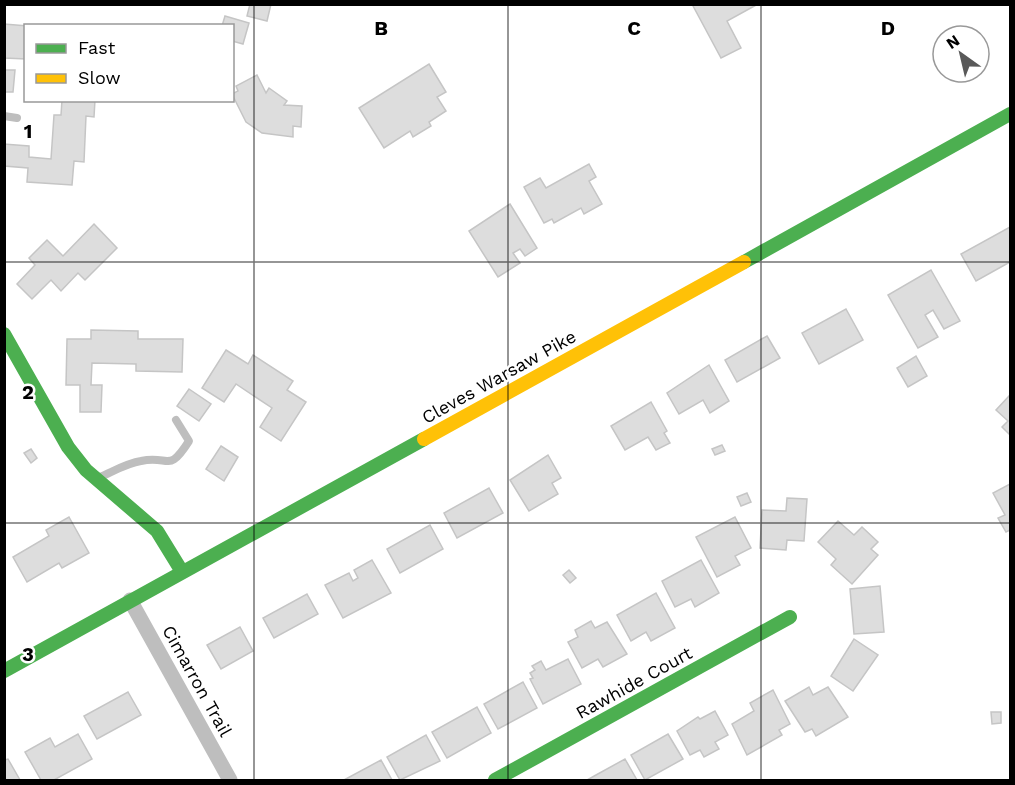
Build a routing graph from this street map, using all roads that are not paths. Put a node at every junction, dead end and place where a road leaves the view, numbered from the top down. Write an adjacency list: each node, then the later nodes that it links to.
1 (1011, 114): 7 (street, Cleves Warsaw Pike)
2 (4, 116): 3 (lane)
3 (17, 118)
4 (4, 334): 6 (street)
5 (176, 420): 6 (lane)
6 (96, 479): 7 (street)
7 (182, 570): 8 (street, Cleves Warsaw Pike)
8 (130, 600): 10 (street, Cleves Warsaw Pike); 11 (street, Cimarron Trail)
9 (790, 617): 12 (street, Rawhide Court)
10 (4, 670)
11 (230, 780)
12 (495, 780)

